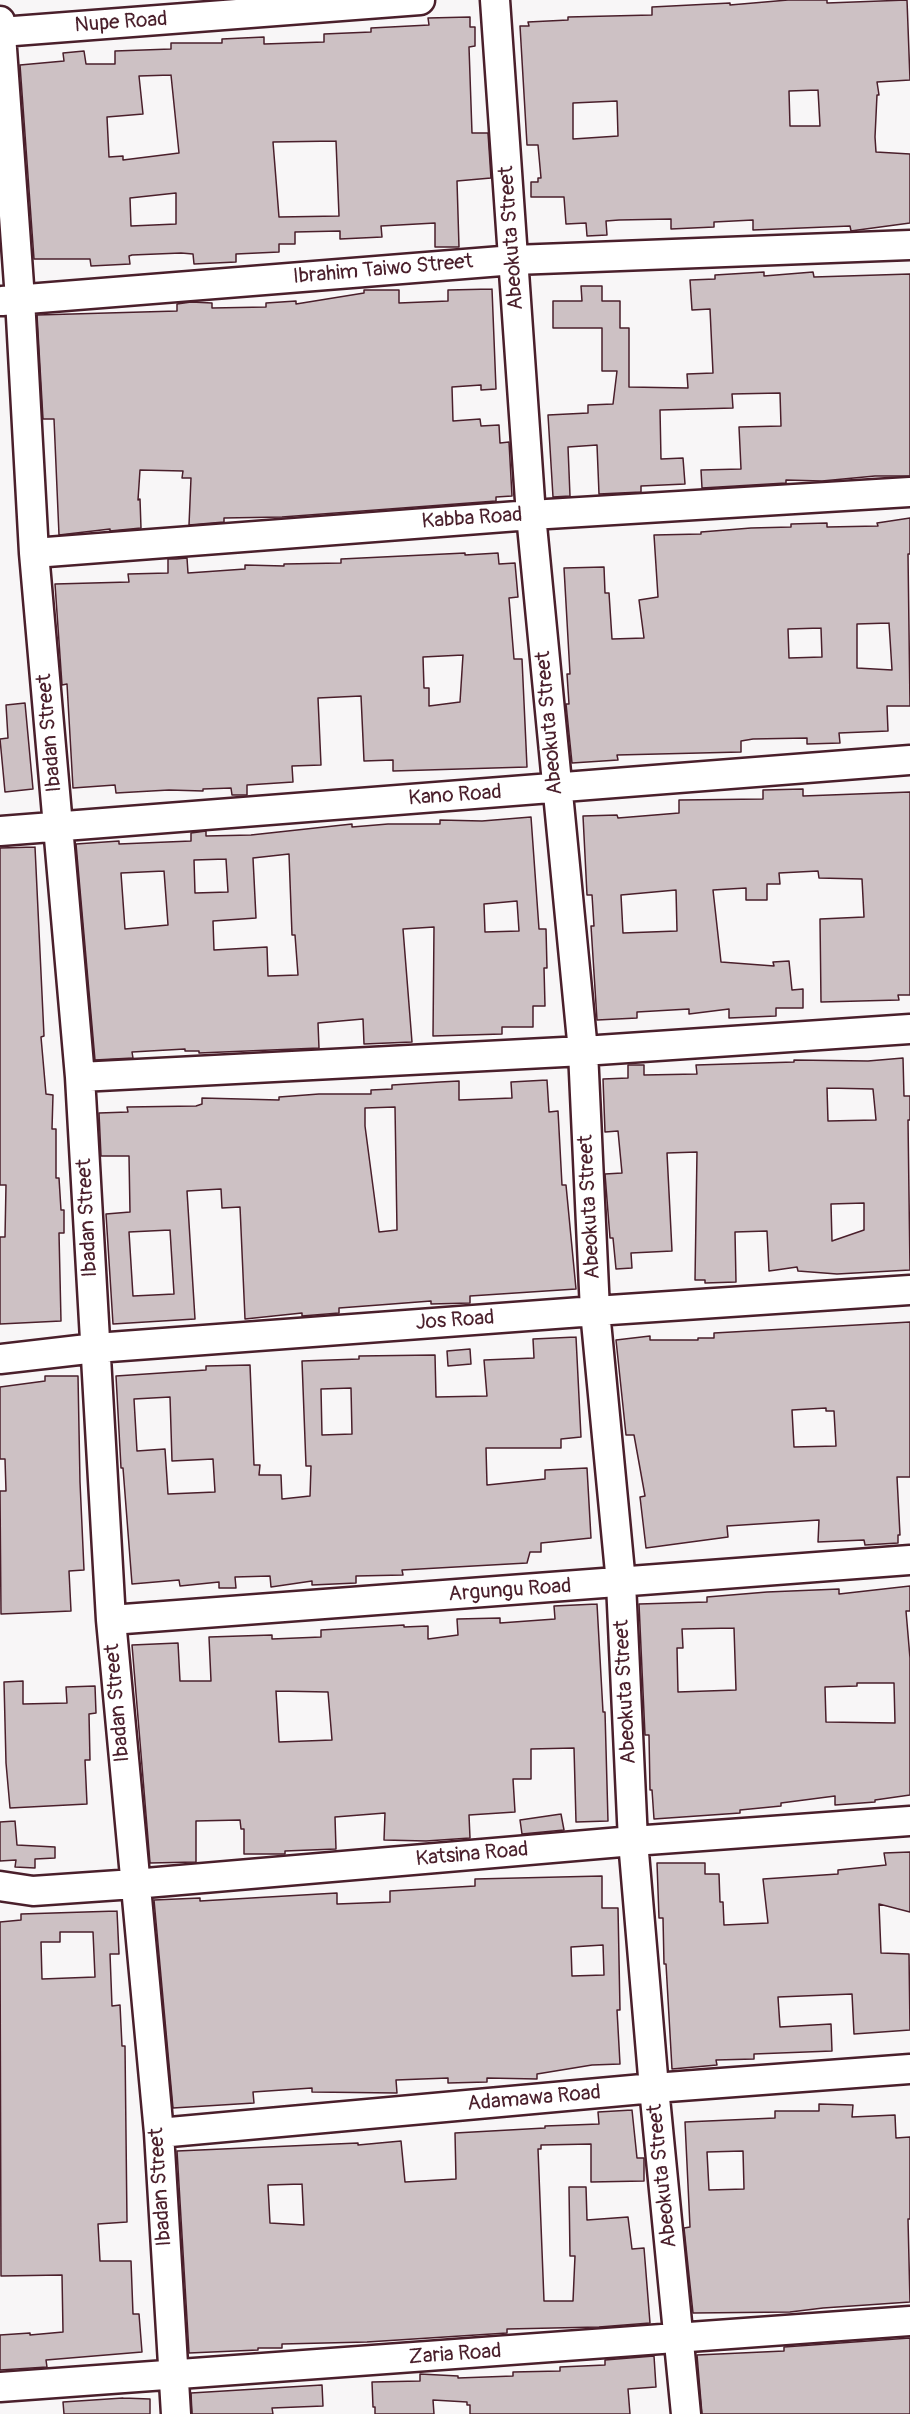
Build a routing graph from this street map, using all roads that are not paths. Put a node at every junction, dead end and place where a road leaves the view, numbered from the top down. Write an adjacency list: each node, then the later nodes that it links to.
1 (420, 0): 3 (street, Nupe Road)
2 (495, 0): 5 (street, Abeokuta Street)
3 (1, 26): 6 (street, Ibadan Street)
4 (910, 245): 5 (street, Ibrahim Taiwo Street)
5 (514, 260): 6 (street, Ibrahim Taiwo Street); 8 (street, Abeokuta Street)
6 (10, 300): 9 (street, Ibadan Street)
7 (910, 492): 8 (street, Kabba Road)
8 (531, 515): 9 (street, Kabba Road); 11 (street, Abeokuta Street)
9 (34, 552): 12 (street, Ibadan Street)
10 (910, 760): 11 (street, Kano Road)
11 (556, 788): 12 (street, Kano Road); 15 (street, Abeokuta Street)
12 (58, 826): 13 (street, Kano Road); 16 (street, Ibadan Street)
13 (0, 831)
14 (910, 1029): 15 (street)
15 (583, 1051): 16 (street); 18 (street, Abeokuta Street)
16 (80, 1077): 19 (street, Ibadan Street)
17 (910, 1290): 18 (street, Jos Road)
18 (595, 1311): 19 (street, Jos Road); 22 (street, Abeokuta Street)
19 (96, 1348): 20 (street, Jos Road); 23 (street, Ibadan Street)
20 (0, 1359)
21 (910, 1560): 22 (street, Argungu Road)
22 (621, 1583): 23 (street, Argungu Road); 25 (street, Abeokuta Street)
23 (111, 1620): 26 (street, Ibadan Street)
24 (910, 1821): 25 (street, Katsina Road)
25 (633, 1841): 26 (street, Katsina Road); 31 (street, Abeokuta Street)
26 (134, 1884): 28 (street, Katsina Road); 32 (street, Ibadan Street)
27 (0, 1886): 28 (street, Katsina Road)
28 (33, 1891): 29 (street, Katsina Road)
29 (0, 1902)
30 (910, 2069): 31 (street, Adamawa Road)
31 (654, 2088): 32 (street, Adamawa Road); 34 (street, Abeokuta Street)
32 (159, 2133): 35 (street, Ibadan Street)
33 (910, 2322): 34 (street, Zaria Road)
34 (680, 2339): 35 (street, Zaria Road); 38 (street, Abeokuta Street)
35 (172, 2376): 36 (street, Zaria Road); 37 (street, Ibadan Street)
36 (0, 2387)
37 (176, 2414)
38 (686, 2414)

